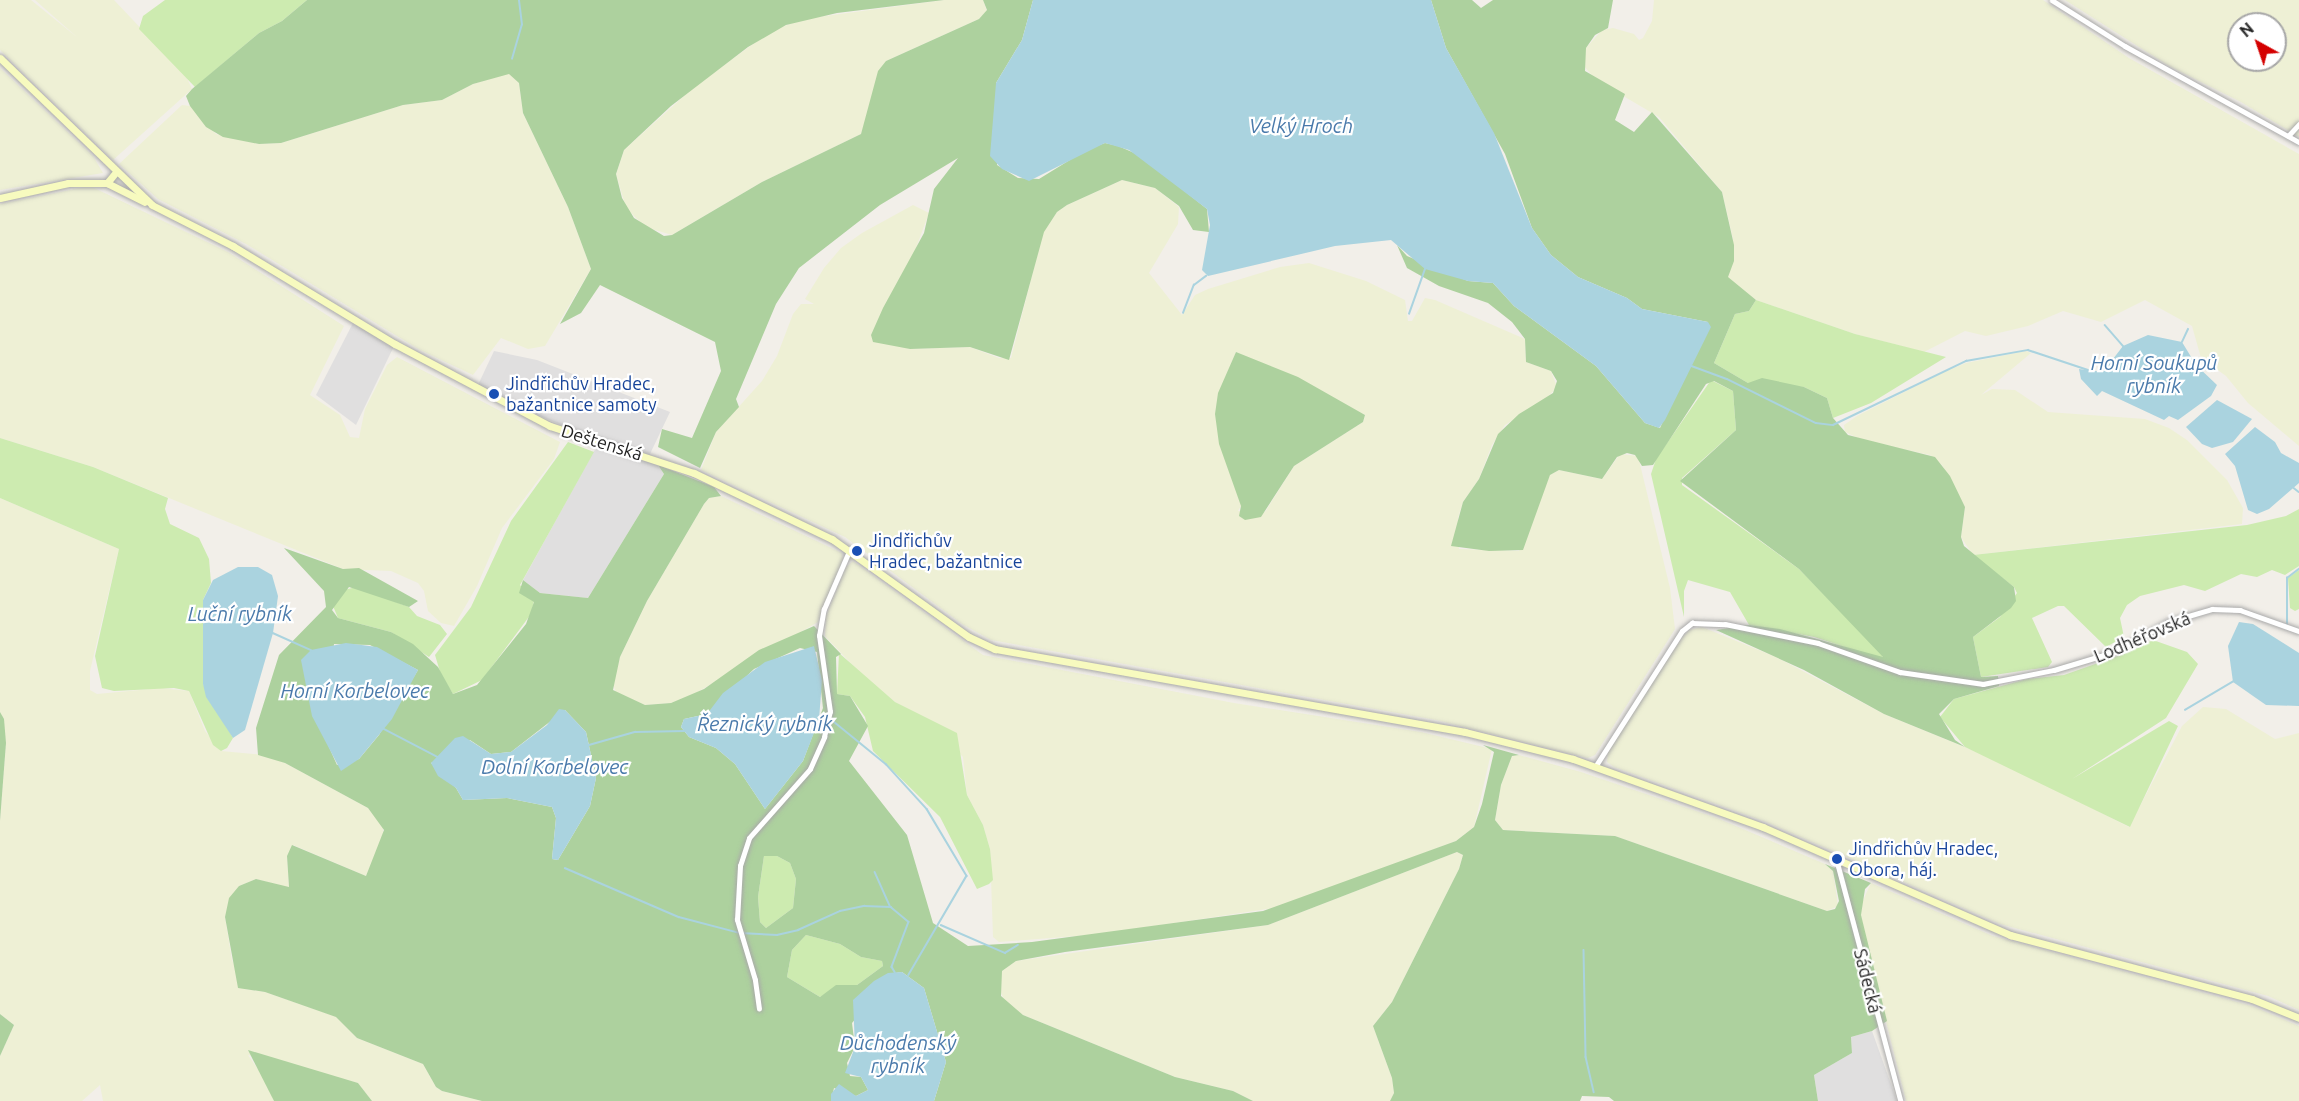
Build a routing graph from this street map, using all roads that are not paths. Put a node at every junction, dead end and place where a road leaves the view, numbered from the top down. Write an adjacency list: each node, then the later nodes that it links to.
1 (2052, 0): 4 (street)
2 (0, 58): 6 (main road)
3 (2299, 124): 4 (street)
4 (2288, 136): 5 (street)
5 (2299, 142)
6 (116, 172): 7 (main road); 9 (main road)
7 (107, 183): 8 (main road); 9 (main road)
8 (0, 198)
9 (152, 205): 10 (main road, Deštenská)
10 (849, 549): 12 (main road, Deštenská); 14 (street)
11 (2299, 632): 12 (street, Lodhéřovská)
12 (1595, 767): 13 (main road, Deštenská)
13 (1837, 861): 15 (main road, Deštenská); 16 (street, Sádecká)
14 (759, 1009)
15 (2299, 1017)
16 (1901, 1101)

